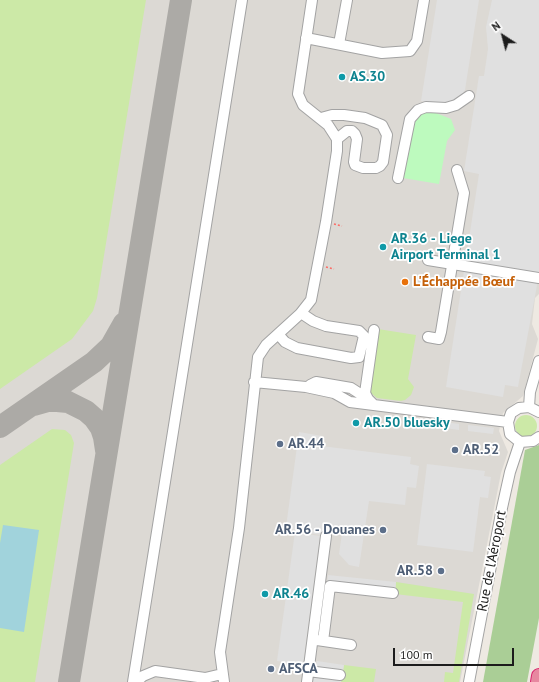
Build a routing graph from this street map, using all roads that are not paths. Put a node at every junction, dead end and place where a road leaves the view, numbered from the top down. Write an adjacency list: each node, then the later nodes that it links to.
1 (242, 0): 35 (street)
2 (312, 0): 5 (street)
3 (347, 0): 6 (street)
4 (424, 0): 6 (street)
5 (306, 38): 6 (street); 8 (street)
6 (339, 44)
7 (469, 96): 11 (street)
8 (321, 118): 9 (street); 9 (street)
9 (337, 139): 15 (street)
10 (457, 170): 13 (street)
11 (398, 178)
12 (428, 260): 13 (street)
13 (452, 264): 14 (street); 18 (street)
14 (539, 278)
15 (301, 313): 17 (street); 17 (street)
16 (374, 330): 21 (street)
17 (278, 334): 20 (street)
18 (428, 337)
19 (539, 360): 22 (street)
20 (254, 382): 21 (street); 34 (street)
21 (371, 402): 24 (street)
22 (529, 407): 23 (street); 24 (street)
23 (539, 412)
24 (508, 422): 26 (street)
25 (539, 437): 26 (street)
26 (520, 442): 37 (street, Rue de l'Aéroport)
27 (326, 536): 29 (street)
28 (393, 593): 29 (street)
29 (318, 640): 30 (street); 31 (street)
30 (351, 644)
31 (308, 671): 32 (street); 36 (street)
32 (340, 675)
33 (539, 676): 38 (highway)
34 (224, 678): 35 (street)
35 (134, 682)
36 (307, 682)
37 (469, 682)
38 (538, 682)

